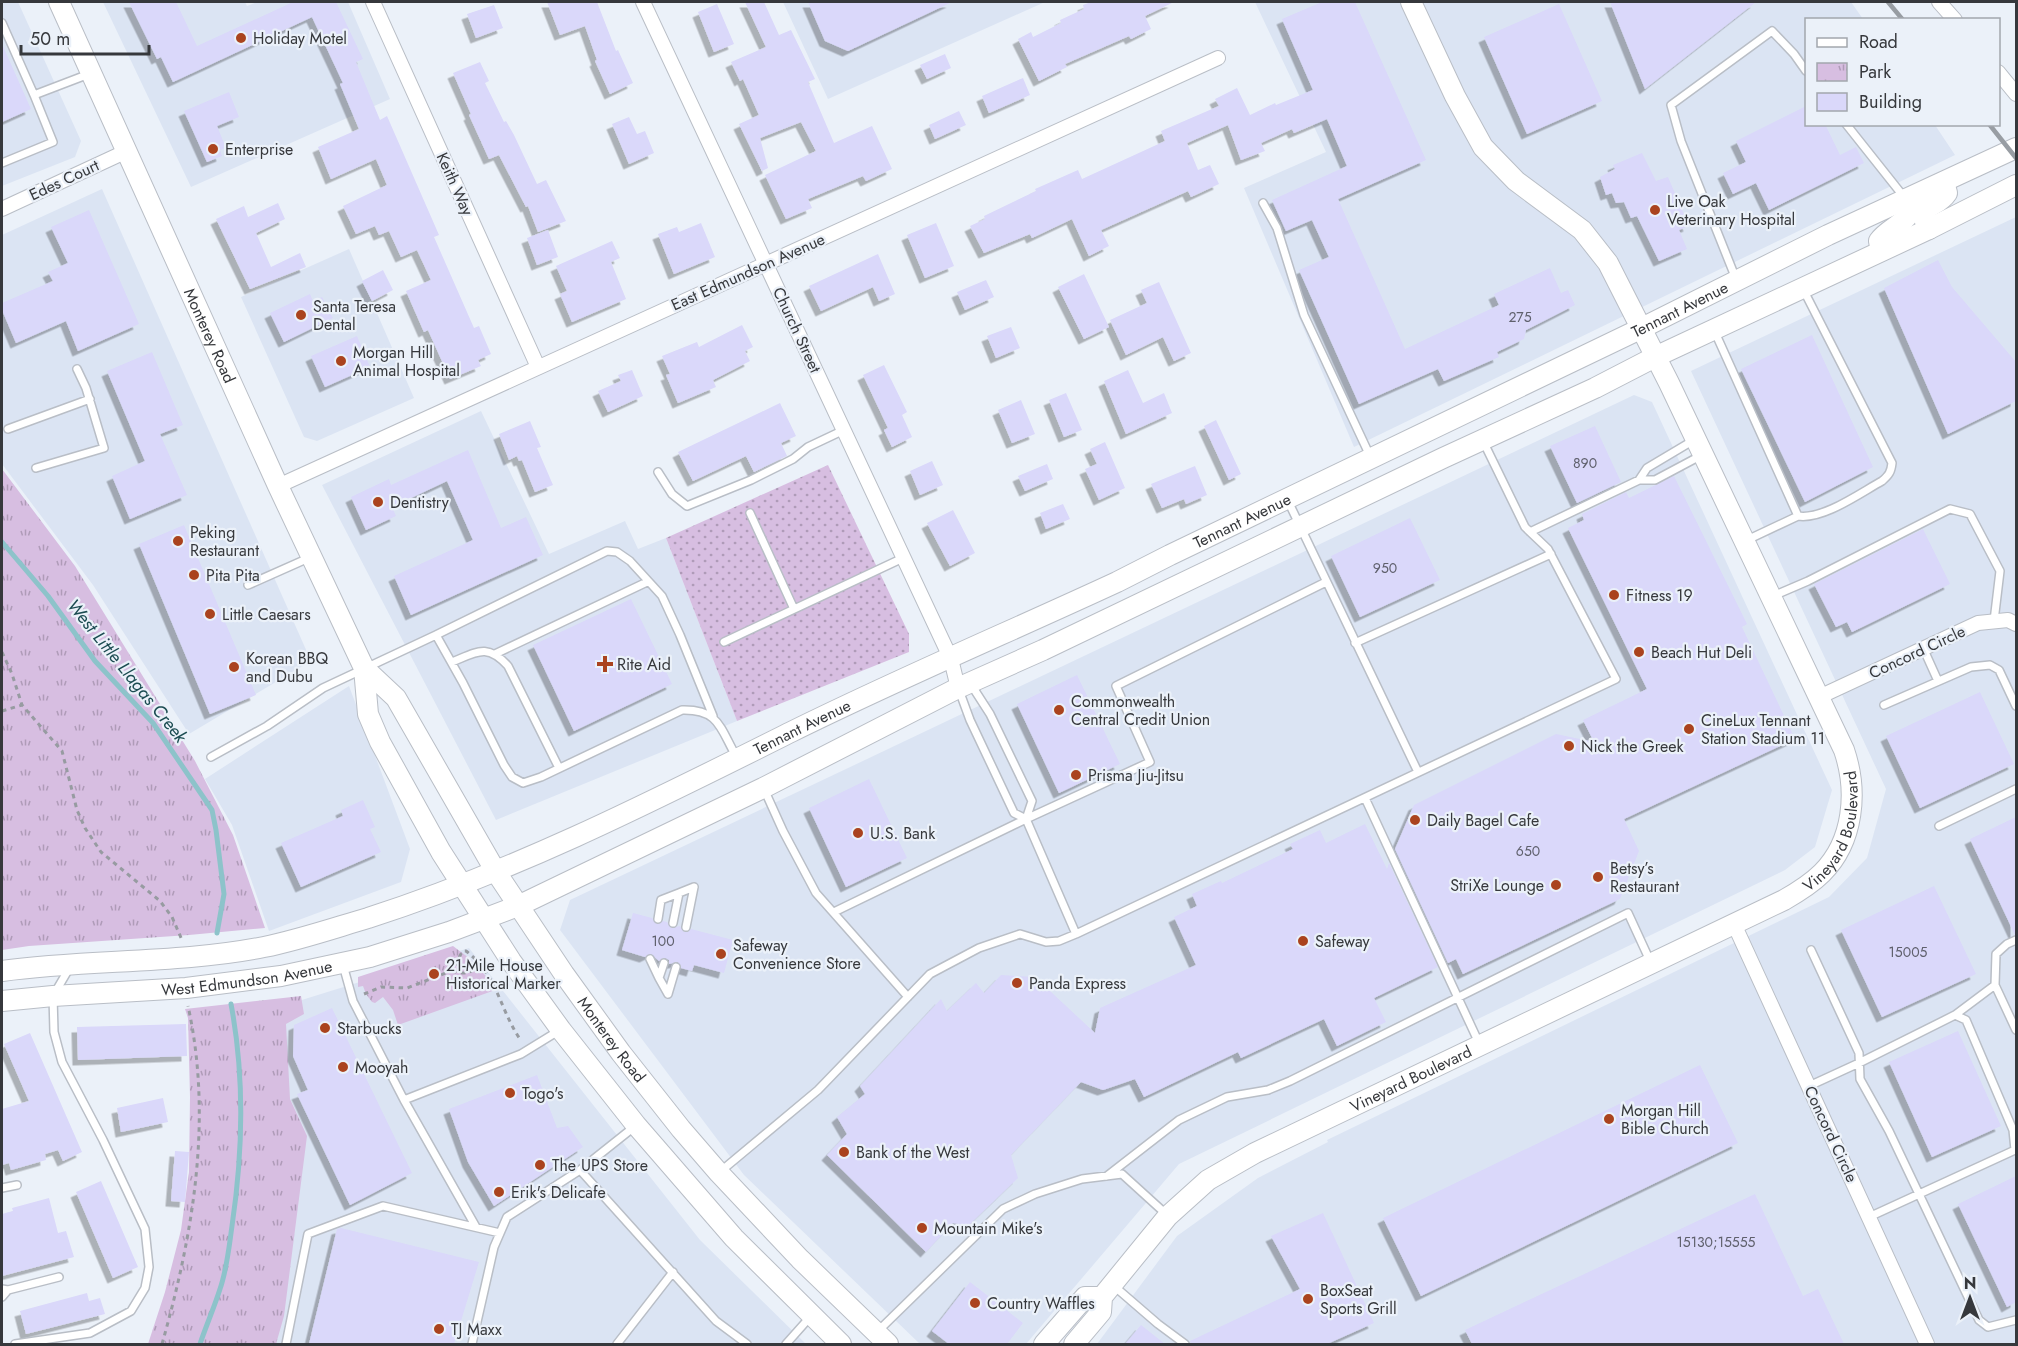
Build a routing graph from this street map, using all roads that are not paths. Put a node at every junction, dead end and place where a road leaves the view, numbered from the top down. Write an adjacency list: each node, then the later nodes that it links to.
1 (59, 2): 10 (main road, Monterey Road)
2 (373, 2): 31 (street, Keith Way)
3 (643, 2): 25 (street, Church Street)
4 (1411, 2): 28 (main road, Vineyard Boulevard)
5 (1939, 2): 6 (street)
6 (1953, 18)
7 (2, 23): 13 (lane)
8 (1218, 58): 25 (street, East Edmundson Avenue)
9 (1805, 70): 26 (lane)
10 (91, 73): 13 (lane); 16 (main road, Monterey Road)
11 (2000, 74): 12 (street)
12 (2016, 94)
13 (34, 95): 17 (lane)
14 (1848, 126): 20 (lane)
15 (2016, 148): 18 (main road, Tennant Avenue)
16 (127, 151): 22 (street, Edes Court); 42 (main road, Monterey Road)
17 (2, 163)
18 (1944, 182): 20 (main road, Tennant Avenue); 23 (main road)
19 (2016, 185): 23 (main road, Tennant Avenue)
20 (1906, 199): 24 (main road); 26 (main road, Tennant Avenue)
21 (1263, 203): 38 (lane)
22 (2, 209)
23 (1929, 229): 24 (main road, Tennant Avenue)
24 (1881, 251): 27 (main road, Tennant Avenue)
25 (766, 264): 31 (street, East Edmundson Avenue); 35 (street, Church Street)
26 (1737, 281): 28 (main road, Tennant Avenue)
27 (1803, 288): 29 (main road, Tennant Avenue); 45 (lane)
28 (1640, 329): 30 (main road, Vineyard Boulevard); 38 (main road, Tennant Avenue)
29 (1714, 330): 30 (main road, Tennant Avenue); 45 (lane)
30 (1655, 357): 36 (main road, Tennant Avenue); 37 (main road, Vineyard Boulevard)
31 (538, 368): 42 (street, East Edmundson Avenue)
32 (77, 369): 33 (lane)
33 (90, 399): 34 (lane); 39 (lane)
34 (8, 429)
35 (844, 430): 40 (lane); 51 (street, Church Street)
36 (1482, 440): 46 (main road, Tennant Avenue); 47 (lane)
37 (1699, 447): 41 (lane); 41 (lane); 48 (main road, Vineyard Boulevard)
38 (1372, 458): 43 (main road, Tennant Avenue)
39 (36, 468)
40 (658, 472)
41 (1639, 480): 47 (lane)
42 (278, 486): 50 (main road, Monterey Road)
43 (1287, 498): 46 (lane); 64 (main road, Tennant Avenue)
44 (750, 513): 56 (lane)
45 (1798, 516): 48 (lane)
46 (1301, 527): 53 (lane); 68 (main road, Tennant Avenue)
47 (1530, 532): 49 (lane)
48 (1744, 541): 55 (main road, Vineyard Boulevard)
49 (1551, 554): 61 (lane); 76 (lane)
50 (311, 557): 54 (lane); 66 (main road, Monterey Road)
51 (903, 558): 56 (lane); 64 (street, Church Street)
52 (647, 582): 59 (lane); 63 (lane); 72 (lane)
53 (1326, 582): 61 (lane); 80 (lane)
54 (248, 585)
55 (1771, 597): 57 (lane); 69 (main road, Vineyard Boulevard)
56 (794, 609): 60 (lane)
57 (1994, 621): 58 (street, Concord Circle); 62 (street, Concord Circle)
58 (2016, 624)
59 (436, 635): 65 (lane); 66 (lane)
60 (724, 642)
61 (1355, 643): 76 (lane)
62 (1924, 650): 67 (lane); 69 (street, Concord Circle)
63 (495, 654): 65 (lane); 75 (lane)
64 (951, 659): 68 (street, Church Street); 74 (main road, Tennant Avenue)
65 (452, 662): 75 (lane)
66 (364, 668): 73 (lane); 82 (main road, Monterey Road); 83 (main road, Monterey Road)
67 (1938, 681): 70 (lane); 71 (lane)
68 (964, 686): 77 (main road, Tennant Avenue); 80 (lane); 80 (lane)
69 (1819, 697): 90 (main road, Vineyard Boulevard)
70 (1884, 705)
71 (2016, 706)
72 (713, 716): 74 (lane); 75 (lane)
73 (211, 757)
74 (738, 759): 82 (main road, Tennant Avenue)
75 (559, 768)
76 (1418, 772): 79 (lane)
77 (763, 788): 85 (main road, Tennant Avenue); 86 (lane)
78 (2016, 789): 81 (lane)
79 (1365, 798): 92 (lane); 105 (lane)
80 (1026, 819): 86 (lane); 92 (lane)
81 (1938, 826)
82 (496, 872): 83 (main road, Tennant Avenue); 85 (main road, Monterey Road)
83 (463, 886): 87 (main road, Monterey Road); 97 (main road, West Edmundson Avenue)
84 (679, 892): 88 (lane); 89 (lane); 91 (lane)
85 (518, 906): 87 (main road, Tennant Avenue); 118 (main road, Monterey Road)
86 (834, 912): 106 (lane)
87 (484, 919): 98 (main road, West Edmundson Avenue); 109 (main road, Monterey Road)
88 (658, 919)
89 (673, 923)
90 (1734, 924): 99 (main road, Vineyard Boulevard); 113 (street, Concord Circle)
91 (686, 927)
92 (1076, 934): 106 (lane)
93 (2016, 940): 103 (lane)
94 (1811, 950): 112 (lane)
95 (650, 959): 102 (lane)
96 (664, 963): 102 (lane)
97 (72, 964): 101 (main road, West Edmundson Avenue); 104 (lane)
98 (342, 964): 104 (main road, West Edmundson Avenue); 114 (lane)
99 (1651, 964): 105 (lane); 111 (main road, Vineyard Boulevard)
100 (676, 967): 102 (lane)
101 (2, 970)
102 (660, 978)
103 (1995, 985): 108 (lane); 110 (lane)
104 (53, 996): 107 (main road, West Edmundson Avenue); 135 (lane)
105 (1457, 996): 111 (lane); 119 (lane)
106 (908, 997): 118 (lane)
107 (2, 1001)
108 (1955, 1015): 112 (lane); 116 (lane)
109 (561, 1030): 114 (lane); 115 (main road, Monterey Road)
110 (2016, 1030)
111 (1480, 1045): 123 (main road, Vineyard Boulevard)
112 (1859, 1063): 113 (lane); 122 (lane)
113 (1809, 1086): 124 (street, Concord Circle)
114 (404, 1100): 125 (lane)
115 (636, 1125): 117 (lane); 132 (main road, Monterey Road)
116 (2016, 1149): 122 (lane)
117 (580, 1170): 126 (lane); 127 (lane)
118 (719, 1173): 134 (main road, Monterey Road)
119 (1107, 1176): 123 (lane); 134 (lane)
120 (17, 1185): 121 (lane)
121 (2, 1188)
122 (1918, 1196): 124 (lane); 133 (lane)
123 (1168, 1216): 130 (main road, Vineyard Boulevard)
124 (1869, 1217): 145 (street, Concord Circle)
125 (476, 1227): 126 (lane); 136 (lane)
126 (500, 1233): 137 (lane)
127 (673, 1272): 138 (lane); 139 (lane)
128 (59, 1277): 129 (lane)
129 (5, 1289): 131 (lane)
130 (1107, 1291): 142 (main road, Vineyard Boulevard); 143 (main road, Vineyard Boulevard); 144 (lane)
131 (2, 1297)
132 (811, 1316): 140 (lane); 141 (main road, Monterey Road)
133 (2016, 1320)
134 (882, 1339)
135 (15, 1344)
136 (286, 1344)
137 (472, 1344)
138 (617, 1344)
139 (747, 1344)
140 (786, 1344)
141 (841, 1344)
142 (1044, 1344)
143 (1074, 1344)
144 (1185, 1344)
145 (1928, 1344)

